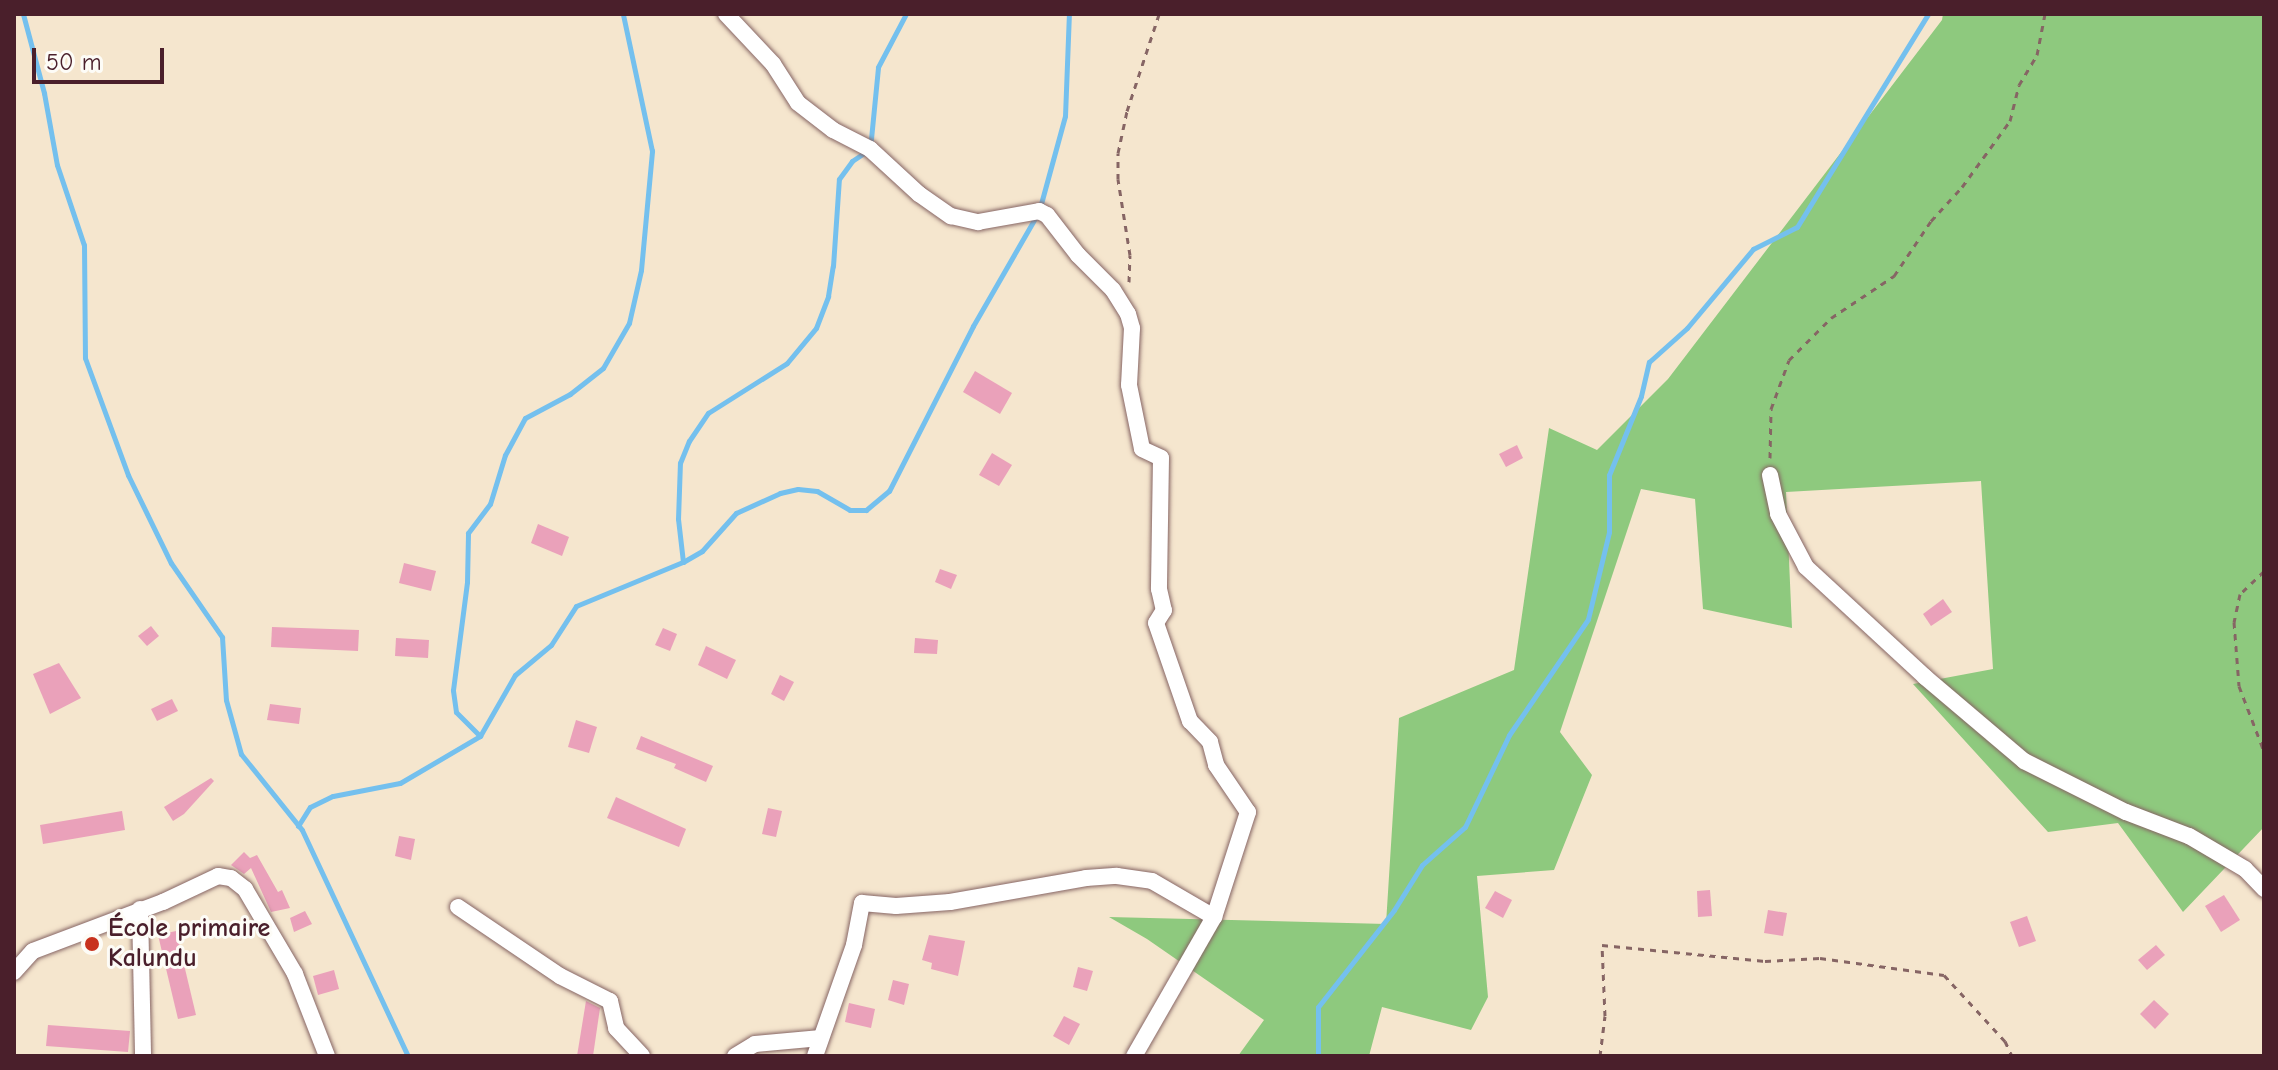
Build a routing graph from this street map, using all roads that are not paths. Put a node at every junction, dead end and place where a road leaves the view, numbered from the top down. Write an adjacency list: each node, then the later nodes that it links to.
1 (726, 14): 6 (street)
2 (1770, 475): 3 (street)
3 (2264, 889)
4 (458, 907): 11 (street)
5 (140, 909): 7 (street); 9 (street); 10 (street)
6 (1214, 917): 8 (street); 14 (street)
7 (14, 972)
8 (821, 1038): 12 (street); 13 (street)
9 (143, 1056)
10 (327, 1056)
11 (642, 1056)
12 (735, 1056)
13 (815, 1056)
14 (1134, 1056)

